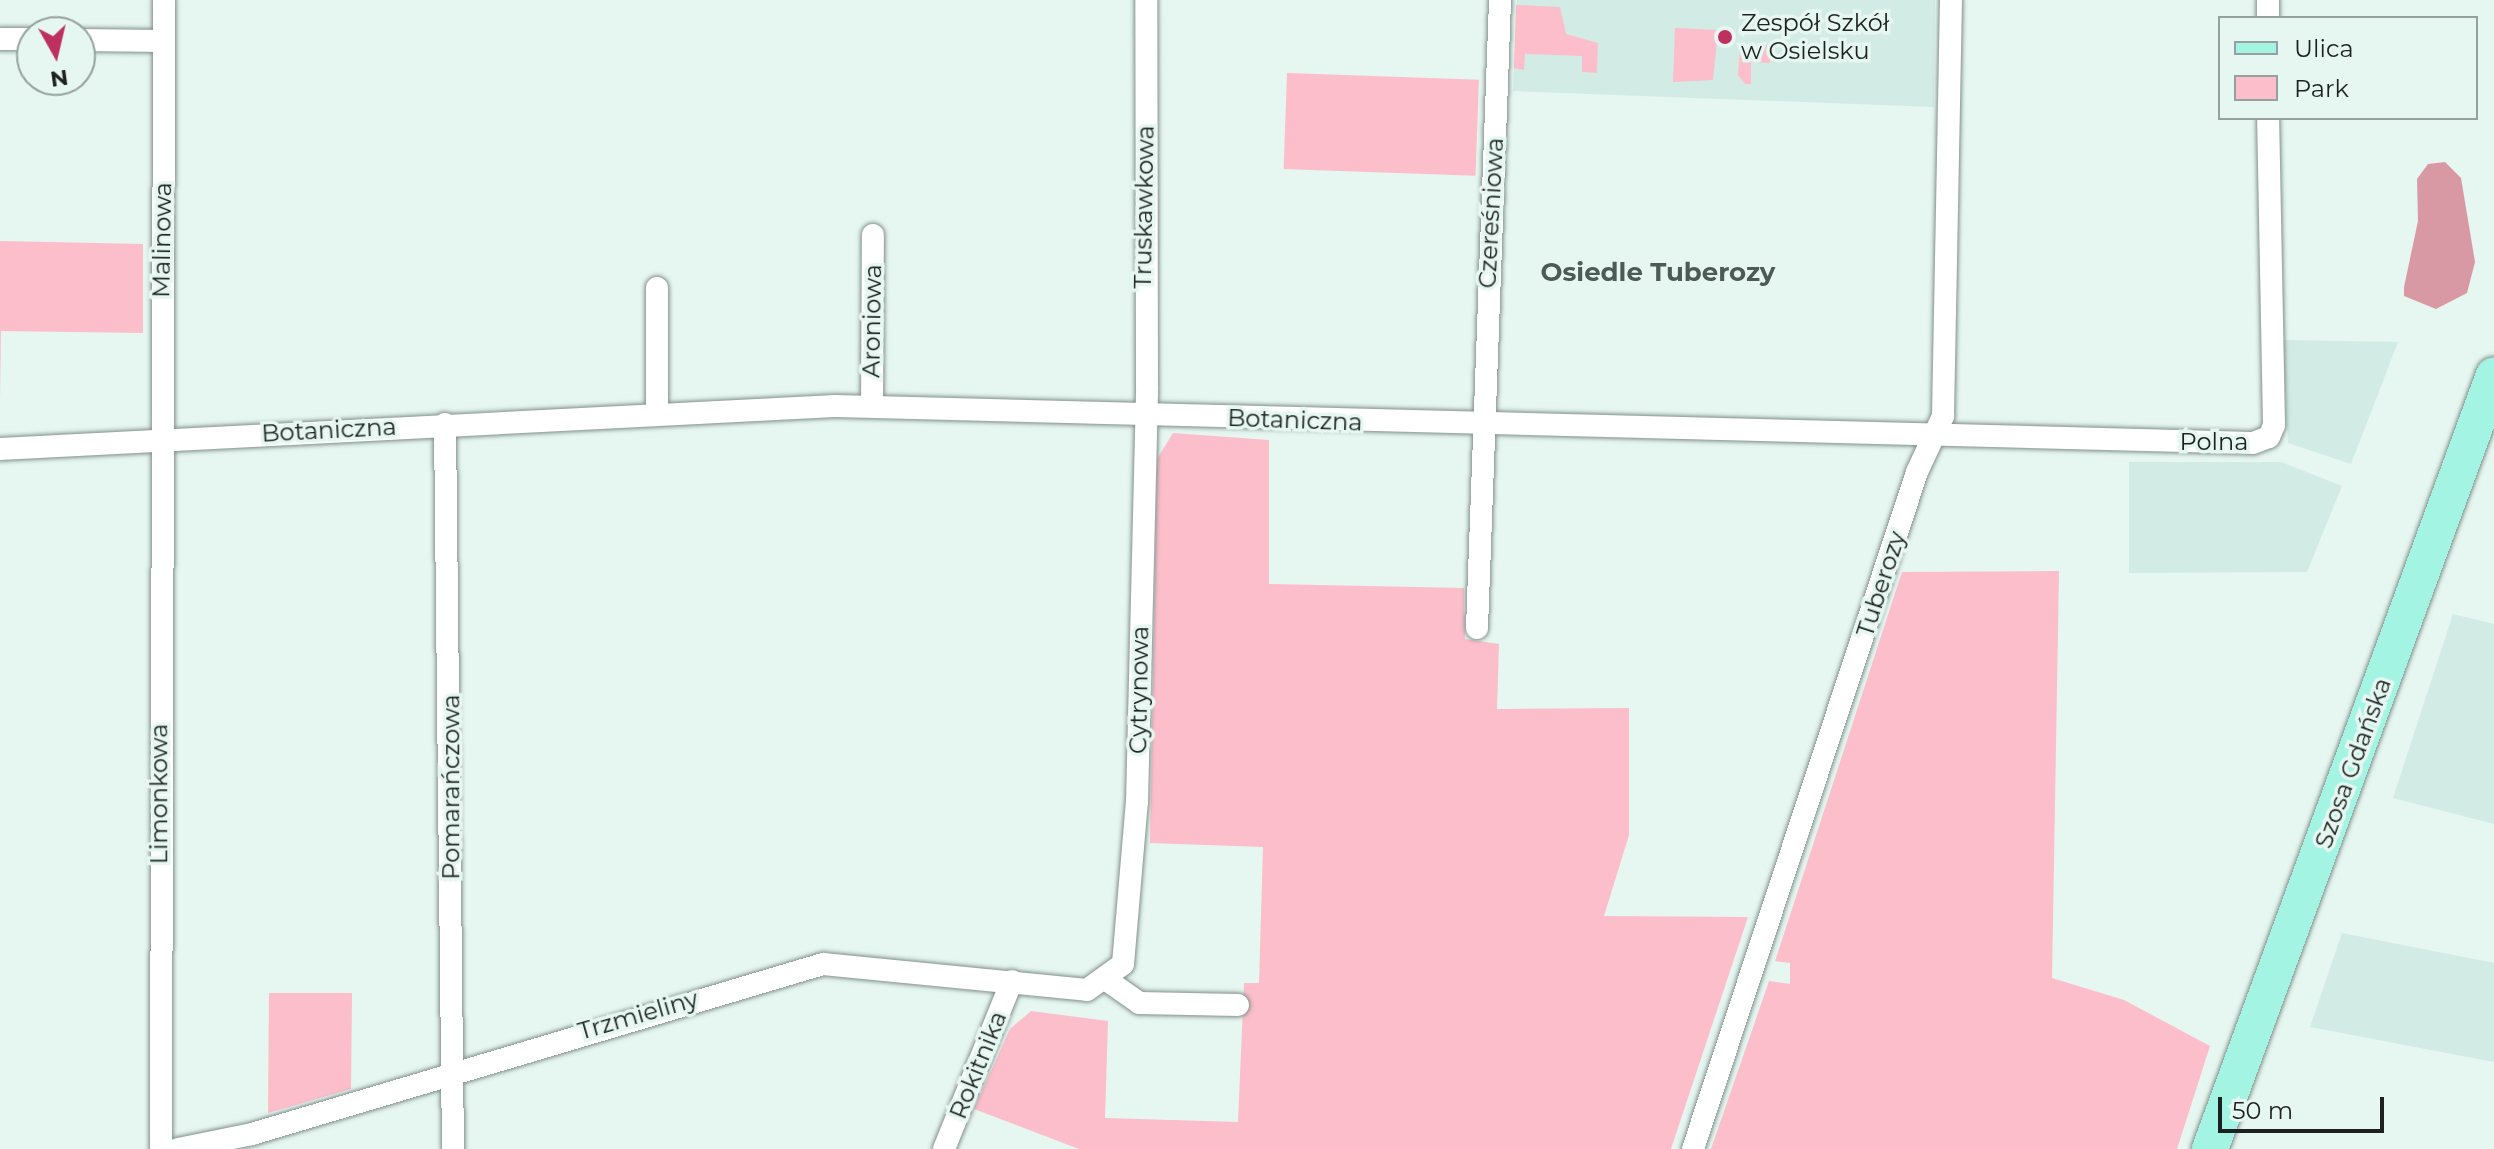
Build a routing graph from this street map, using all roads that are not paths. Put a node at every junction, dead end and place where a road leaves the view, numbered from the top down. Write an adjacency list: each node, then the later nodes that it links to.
1 (164, 0): 6 (street, Malinowa)
2 (1146, 0): 13 (street, Truskawkowa)
3 (1500, 0): 15 (street, Czereśniowa)
4 (1951, 0): 17 (street, Tuberozy)
5 (96, 40): 6 (street)
6 (163, 41): 16 (street, Malinowa)
7 (2268, 120): 17 (street, Polna)
8 (873, 235): 11 (street, Aroniowa)
9 (657, 288): 12 (street)
10 (2494, 375): 29 (main road, Szosa Gdańska)
11 (872, 406): 12 (street, Botaniczna); 13 (street, Botaniczna)
12 (657, 413): 14 (street, Botaniczna)
13 (1145, 415): 15 (street, Botaniczna); 21 (street, Cytrynowa)
14 (445, 424): 16 (street, Botaniczna); 23 (street, Pomarańczowa)
15 (1483, 427): 17 (street, Botaniczna); 19 (street, Czereśniowa)
16 (161, 439): 18 (street, Botaniczna); 24 (street, Limonkowa)
17 (1933, 439): 28 (street, Tuberozy)
18 (0, 449)
19 (1477, 628)
20 (1012, 981): 21 (street, Trzmieliny); 23 (street, Trzmieliny); 27 (street, Rokitnika)
21 (1108, 981): 22 (street)
22 (1238, 1005)
23 (452, 1075): 25 (street, Trzmieliny); 26 (street, Pomarańczowa)
24 (161, 1149)
25 (178, 1149)
26 (453, 1149)
27 (944, 1149)
28 (1693, 1149)
29 (2210, 1149)

